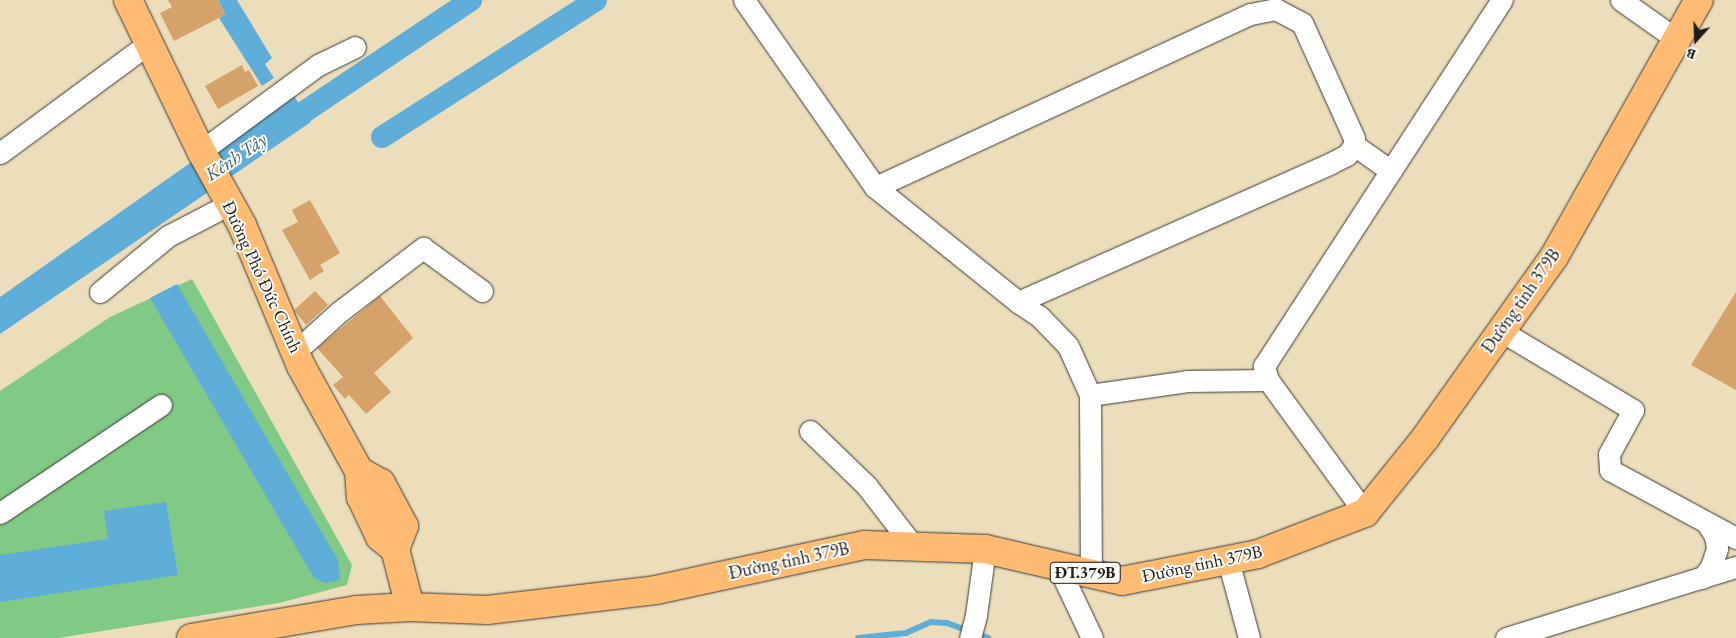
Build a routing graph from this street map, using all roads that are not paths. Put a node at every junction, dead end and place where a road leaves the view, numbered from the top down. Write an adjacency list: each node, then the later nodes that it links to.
1 (128, 0): 7 (main road, Đường Phó Đức Chính)
2 (744, 0): 13 (street)
3 (1502, 0): 12 (street)
4 (1621, 0): 6 (street)
5 (1698, 0): 6 (main road, Đường tỉnh 379B)
6 (1676, 39): 18 (main road, Đường tỉnh 379B)
7 (148, 44): 10 (main road, Đường Phó Đức Chính); 11 (street)
8 (355, 46): 10 (street)
9 (1354, 145): 12 (street); 13 (street); 17 (street)
10 (199, 147): 14 (main road, Đường Phó Đức Chính)
11 (0, 152)
12 (1391, 171): 20 (street)
13 (874, 187): 17 (street)
14 (222, 206): 16 (street); 19 (main road, Đường Phó Đức Chính)
15 (482, 291): 19 (street)
16 (100, 292)
17 (1018, 302): 21 (street)
18 (1501, 331): 25 (main road, Đường tỉnh 379B); 26 (street)
19 (296, 350): 35 (main road, Đường Phó Đức Chính)
20 (1268, 380): 21 (street); 25 (street)
21 (1090, 395): 33 (street)
22 (161, 405): 24 (street)
23 (810, 431): 28 (street)
24 (0, 513)
25 (1365, 513): 30 (main road, Đường tỉnh 379B / ĐT.379B)
26 (1707, 523): 27 (street); 34 (street)
27 (1736, 538)
28 (914, 547): 29 (main road, Đường tỉnh 379B / ĐT.379B); 35 (main road, Đường tỉnh 379B / ĐT.379B)
29 (985, 549): 31 (main road, Đường tỉnh 379B / ĐT.379B); 37 (street)
30 (1228, 560): 33 (main road, Đường tỉnh 379B / ĐT.379B); 39 (street)
31 (1058, 566): 33 (main road, Đường tỉnh 379B / ĐT.379B); 38 (street)
32 (1736, 567): 34 (street)
33 (1091, 574)
34 (1702, 578): 40 (street)
35 (410, 607): 36 (main road, Đường tỉnh 379B / ĐT.379B)
36 (192, 638)
37 (970, 638)
38 (1092, 638)
39 (1249, 638)
40 (1506, 638)

